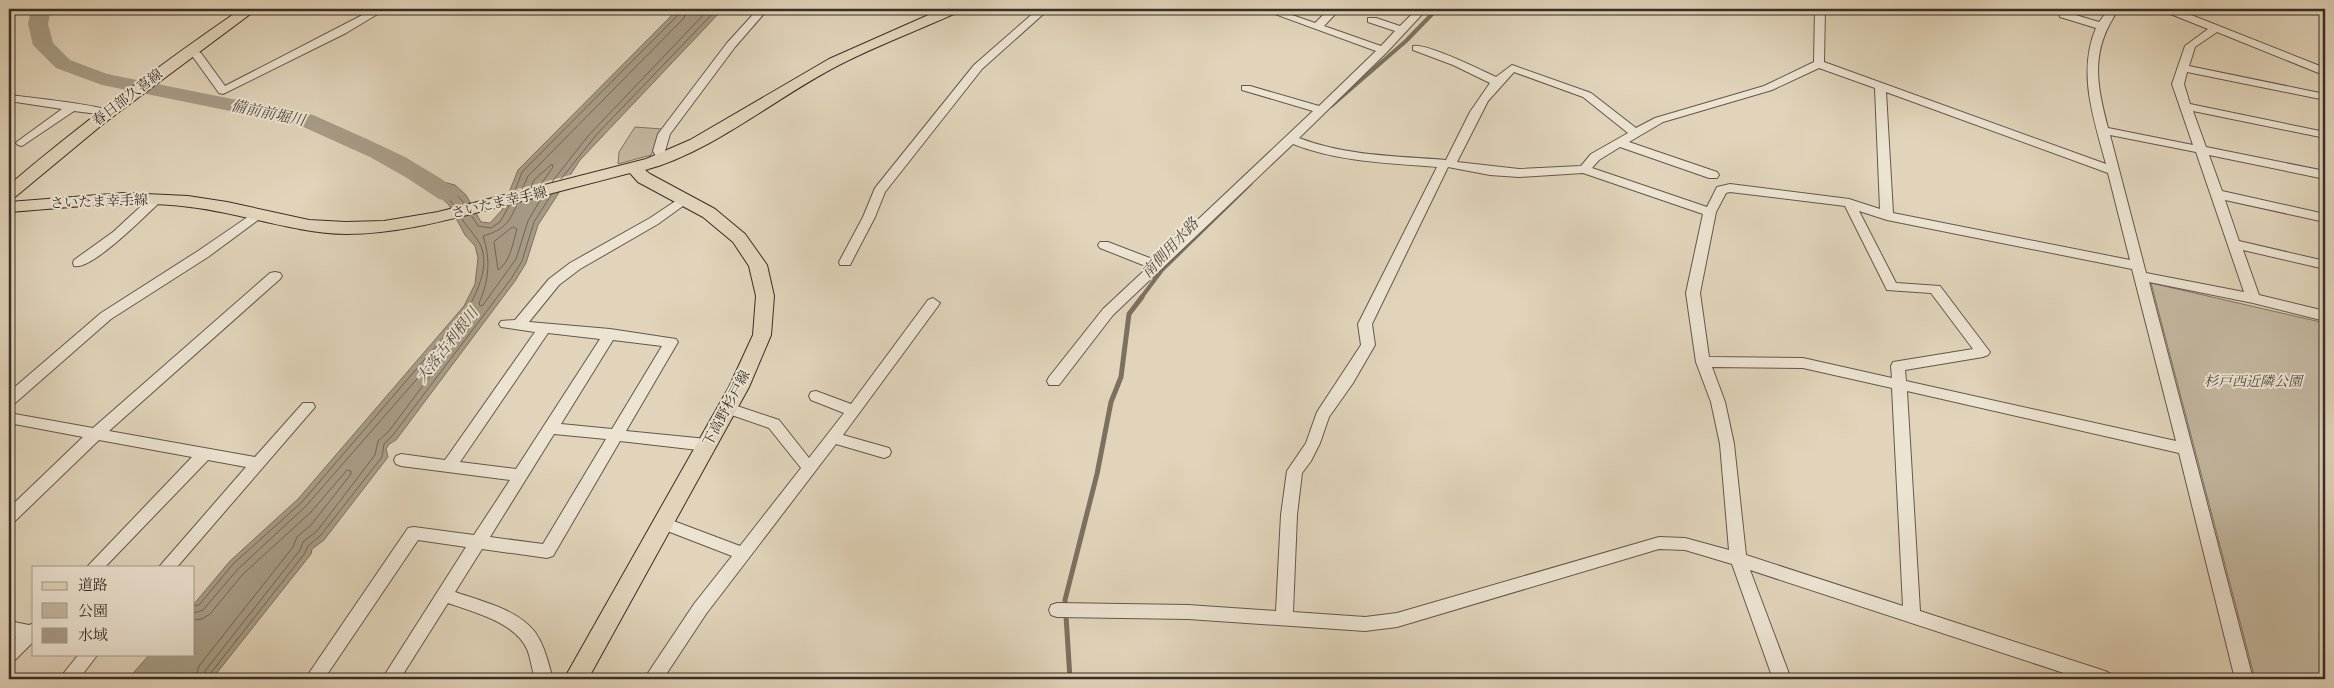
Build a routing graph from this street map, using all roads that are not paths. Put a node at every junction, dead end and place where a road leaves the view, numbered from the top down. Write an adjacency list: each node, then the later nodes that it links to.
1 (250, 9): 20 (main road, 春日部久喜線)
2 (380, 9): 20 (street)
3 (763, 9): 41 (street)
4 (953, 9): 41 (main road, さいたま幸手線)
5 (1044, 9): 60 (street)
6 (1266, 9): 15 (street)
7 (1335, 9): 15 (street)
8 (1422, 9): 17 (street)
9 (1820, 9): 21 (street)
10 (2063, 9): 14 (street)
11 (2114, 9): 14 (street)
12 (2167, 9): 16 (street)
13 (1372, 20): 17 (street)
14 (2100, 26): 34 (street)
15 (1317, 27): 19 (street)
16 (2216, 28): 22 (street); 23 (street)
17 (1401, 30): 19 (street)
18 (1417, 48): 24 (street)
19 (1383, 50): 32 (street)
20 (190, 52): 27 (main road, 春日部久喜線)
21 (1818, 64): 25 (street); 35 (street)
22 (2184, 68): 28 (street); 31 (street)
23 (2325, 72)
24 (1495, 81): 35 (street); 42 (street)
25 (1880, 86): 45 (street); 56 (street)
26 (1246, 88): 32 (street)
27 (130, 94): 33 (main road, 春日部久喜線)
28 (2325, 97)
29 (9, 98): 30 (street)
30 (73, 106): 33 (street); 38 (street)
31 (2186, 106): 36 (street); 40 (street)
32 (1320, 110): 37 (street)
33 (106, 112): 48 (main road, 春日部久喜線)
34 (2103, 130): 40 (street); 45 (street)
35 (1635, 133): 39 (street)
36 (2325, 135)
37 (1291, 139): 42 (street); 63 (street)
38 (22, 143)
39 (1619, 143): 44 (street); 46 (street)
40 (2201, 148): 47 (street); 49 (street)
41 (663, 158): 43 (main road, さいたま幸手線)
42 (1447, 164): 44 (street); 103 (street)
43 (635, 169): 51 (main road, 下高野杉戸線); 55 (main road, さいたま幸手線)
44 (1584, 169): 54 (street)
45 (2114, 171): 64 (street)
46 (1713, 175)
47 (2325, 175)
48 (9, 193)
49 (2216, 194): 57 (street); 58 (street)
50 (155, 200): 53 (main road, さいたま幸手線); 55 (main road, さいたま幸手線); 61 (street)
51 (683, 200): 69 (street); 77 (main road, 下高野杉戸線)
52 (1849, 203): 54 (street); 56 (street); 73 (street)
53 (9, 207)
54 (1710, 212): 71 (street)
55 (258, 214): 75 (street)
56 (1887, 216): 64 (street)
57 (2325, 218)
58 (2234, 244): 62 (street); 66 (street)
59 (1104, 245): 63 (street)
60 (845, 262)
61 (79, 263)
62 (2325, 265)
63 (1158, 266): 72 (street)
64 (2139, 271): 66 (street); 85 (street)
65 (275, 276): 81 (street)
66 (2252, 298): 68 (street)
67 (932, 303): 78 (street)
68 (2325, 316)
69 (545, 328): 70 (street); 90 (street)
70 (610, 334): 80 (street); 82 (street)
71 (1703, 362): 73 (street); 97 (street)
72 (1054, 381)
73 (1899, 385): 85 (street); 102 (street)
74 (816, 396): 78 (street)
75 (9, 400)
76 (308, 407): 89 (street)
77 (728, 408): 84 (main road, 下高野杉戸線); 91 (street)
78 (854, 411): 83 (street)
79 (9, 418): 81 (street)
80 (551, 428): 82 (street); 92 (street)
81 (96, 434): 87 (street); 93 (street)
82 (615, 434): 84 (street); 95 (street)
83 (833, 438): 86 (street); 91 (street)
84 (707, 445): 94 (main road, 下高野杉戸線)
85 (2185, 449): 117 (street)
86 (884, 452)
87 (204, 453): 89 (street); 98 (street)
88 (401, 460): 90 (street)
89 (258, 463): 99 (street)
90 (449, 465): 92 (street)
91 (809, 468): 96 (street)
92 (520, 475): 95 (street)
93 (9, 517)
94 (663, 523): 96 (street); 113 (main road, 下高野杉戸線)
95 (478, 542): 100 (street); 110 (street)
96 (742, 553): 114 (street)
97 (1738, 559): 102 (street); 103 (street); 115 (street)
98 (96, 566)
99 (168, 566)
100 (445, 595): 111 (street); 112 (street)
101 (1057, 610): 103 (street)
102 (1912, 616): 116 (street)
103 (1284, 619)
104 (9, 628): 105 (street)
105 (32, 632)
106 (32, 633): 107 (street)
107 (9, 655)
108 (88, 656): 109 (street)
109 (68, 679)
110 (314, 679)
111 (391, 679)
112 (544, 679)
113 (576, 679)
114 (653, 679)
115 (1782, 679)
116 (2105, 679)
117 (2244, 679)

